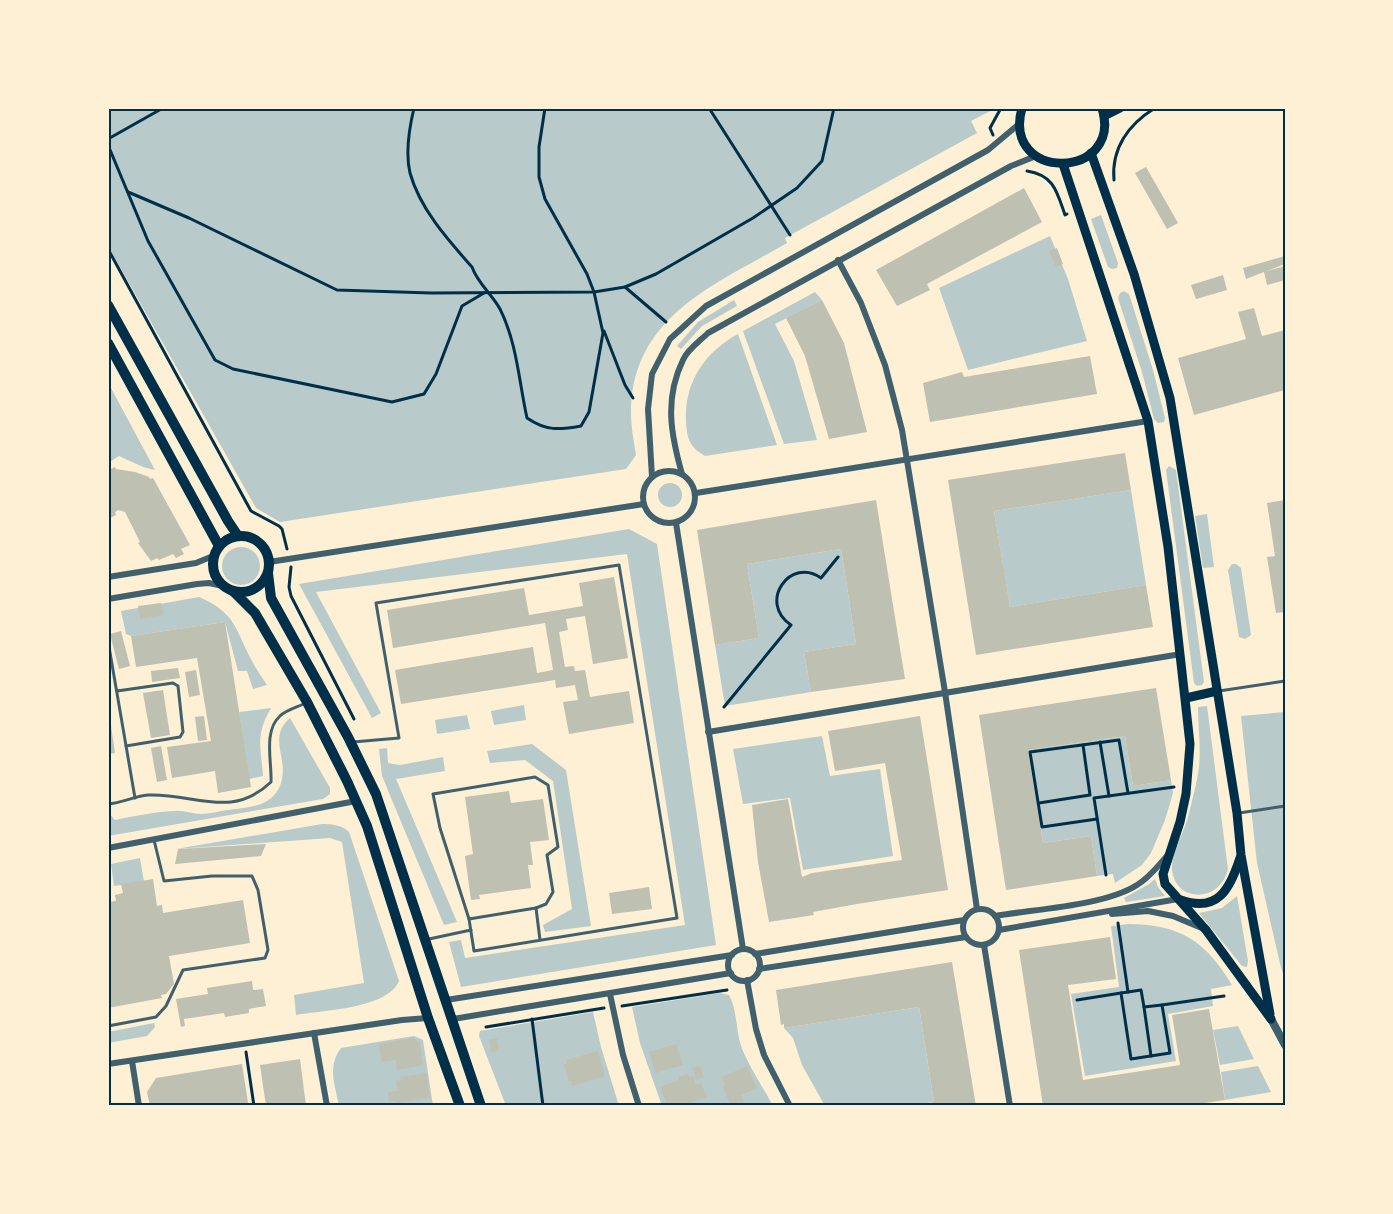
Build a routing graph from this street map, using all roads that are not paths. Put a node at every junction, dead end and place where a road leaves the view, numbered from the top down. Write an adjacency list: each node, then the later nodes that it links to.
1 (1022, 108): 4 (main road)
2 (1119, 108): 3 (main road)
3 (1103, 112): 5 (main road)
4 (1019, 124): 6 (main road); 14 (street)
5 (1091, 153): 7 (main road); 28 (main road)
6 (1036, 156): 7 (main road); 8 (street)
7 (1063, 164): 11 (main road)
8 (838, 260): 12 (street); 13 (street)
9 (108, 305): 18 (main road)
10 (108, 343): 19 (main road)
11 (1148, 421): 12 (street); 25 (main road)
12 (907, 458): 15 (street); 29 (street)
13 (682, 474): 14 (street); 15 (street)
14 (652, 477): 16 (street)
15 (696, 493): 17 (street)
16 (644, 504): 17 (street); 20 (street)
17 (676, 523): 32 (street)
18 (238, 536): 19 (main road); 20 (main road)
19 (216, 551): 21 (street); 22 (main road)
20 (268, 567): 22 (main road); 33 (main road)
21 (108, 577)
22 (228, 589): 23 (street); 31 (main road)
23 (108, 599)
24 (108, 641): 27 (lane)
25 (1181, 654): 29 (street); 30 (main road)
26 (1285, 681): 28 (lane)
27 (117, 691): 34 (lane); 34 (lane)
28 (1217, 691): 30 (main road); 39 (main road)
29 (945, 692): 32 (street); 46 (street)
30 (1186, 698): 42 (main road)
31 (307, 702): 35 (lane); 36 (main road)
32 (708, 732): 58 (street)
33 (351, 742): 55 (main road); 56 (lane)
34 (126, 746): 35 (lane)
35 (135, 798): 37 (lane)
36 (356, 801): 40 (street); 66 (main road)
37 (108, 804)
38 (1285, 806): 39 (lane)
39 (1237, 813): 43 (main road)
40 (154, 840): 41 (street); 69 (lane)
41 (108, 848)
42 (1170, 853): 44 (main road); 48 (street)
43 (1241, 855): 44 (main road); 68 (main road)
44 (1178, 899): 47 (street); 53 (main road)
45 (536, 908): 49 (lane); 49 (lane); 56 (lane)
46 (977, 909): 48 (street); 50 (street)
47 (1094, 915): 52 (street); 53 (street)
48 (995, 916): 52 (street)
49 (469, 919): 51 (lane)
50 (964, 920): 54 (street); 59 (street)
51 (471, 930): 55 (lane); 56 (lane)
52 (999, 930): 57 (street)
53 (1206, 930): 68 (main road)
54 (966, 937): 57 (street); 61 (street)
55 (425, 940): 65 (main road)
56 (540, 940)
57 (984, 945): 80 (street)
58 (743, 949): 59 (street); 60 (street)
59 (755, 954): 61 (street)
60 (732, 955): 62 (street); 65 (street)
61 (759, 969): 63 (street)
62 (731, 973): 63 (street); 64 (street)
63 (747, 980): 79 (street)
64 (610, 994): 67 (street); 78 (street)
65 (446, 1000): 67 (main road)
66 (428, 1018): 70 (street); 76 (main road)
67 (453, 1019): 77 (main road)
68 (1271, 1019): 71 (street)
69 (108, 1026)
70 (314, 1034): 72 (street); 75 (street)
71 (1285, 1045)
72 (132, 1061): 73 (street); 74 (street)
73 (108, 1064)
74 (139, 1106)
75 (327, 1106)
76 (460, 1106)
77 (481, 1106)
78 (639, 1106)
79 (790, 1106)
80 (1010, 1106)

